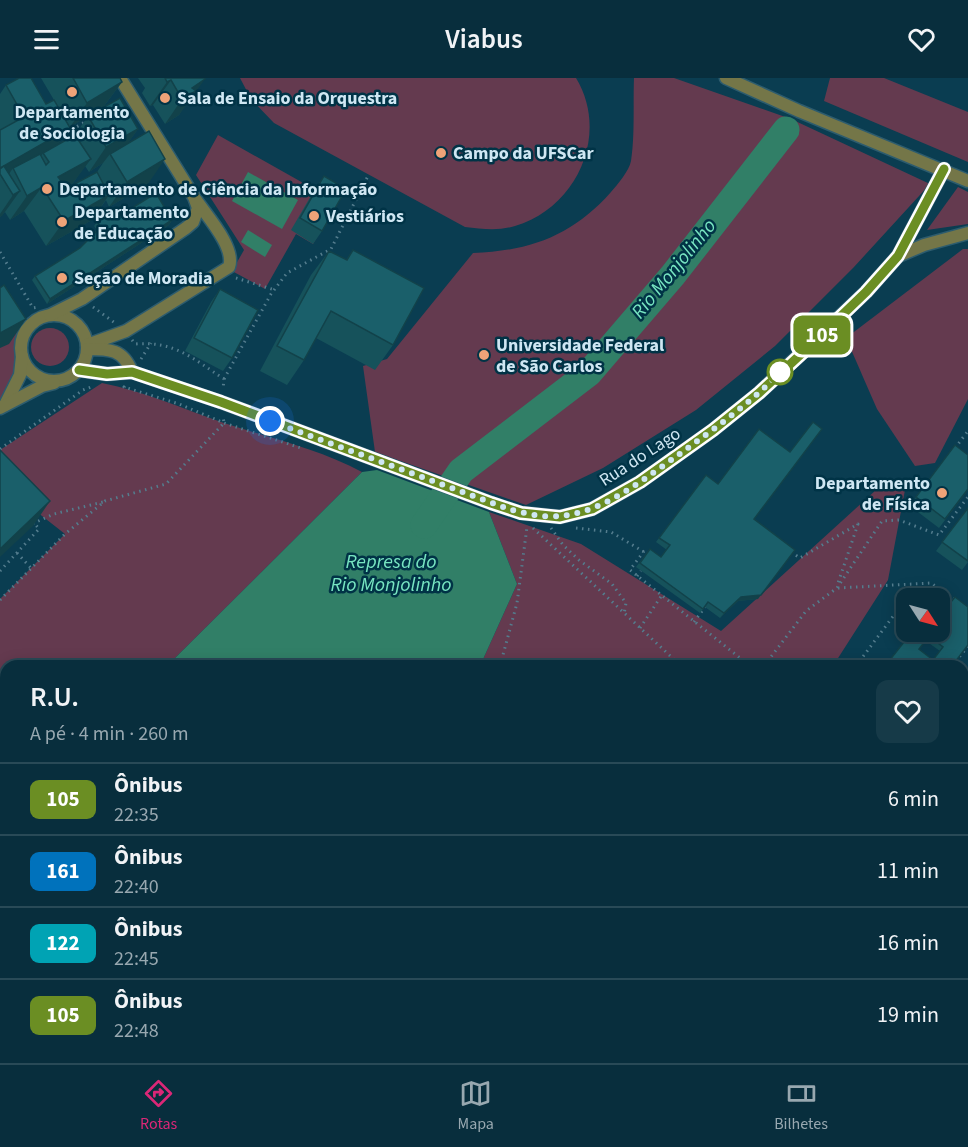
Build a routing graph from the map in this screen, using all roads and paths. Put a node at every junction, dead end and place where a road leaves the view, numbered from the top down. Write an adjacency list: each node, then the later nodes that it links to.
1 (120, 78): 9 (street)
2 (726, 78): 5 (street)
3 (64, 120): 4 (path)
4 (89, 120)
5 (944, 169): 6 (street); 8 (street); 11 (street, Rua do Lago)
6 (968, 171)
7 (369, 174): 13 (path)
8 (968, 181)
9 (194, 197): 12 (street); 14 (street)
10 (968, 232): 11 (street)
11 (898, 256): 18 (street, Rua do Lago)
12 (219, 273): 13 (path); 15 (street)
13 (275, 290): 19 (path)
14 (50, 315): 15 (street); 16 (street)
15 (87, 347): 17 (street); 18 (street)
16 (21, 356): 20 (street); 25 (street)
17 (79, 370): 18 (street, Rua do Lago); 20 (street)
18 (132, 372)
19 (224, 379)
20 (58, 381): 25 (street)
21 (102, 383): 27 (path)
22 (113, 385): 23 (path)
23 (124, 387)
24 (179, 404): 30 (path)
25 (3, 407)
26 (968, 431): 28 (path)
27 (0, 449)
28 (961, 454)
29 (968, 497): 48 (path)
30 (105, 501): 32 (path); 39 (path)
31 (27, 516): 32 (path)
32 (34, 523): 37 (path)
33 (549, 524): 55 (path)
34 (566, 526): 35 (path)
35 (644, 551): 38 (path); 43 (path)
36 (789, 551): 48 (path)
37 (17, 553): 39 (path); 40 (path)
38 (651, 557)
39 (31, 568): 51 (path)
40 (0, 571)
41 (641, 571): 43 (path)
42 (649, 575): 45 (path)
43 (638, 576): 45 (path)
44 (654, 578): 46 (path)
45 (644, 581): 46 (path)
46 (649, 584): 50 (path)
47 (918, 584): 48 (path); 49 (path); 52 (path)
48 (837, 588): 62 (path)
49 (915, 588)
50 (662, 595): 56 (path); 57 (path)
51 (0, 600)
52 (957, 601)
53 (705, 607): 56 (path)
54 (896, 612): 63 (path)
55 (624, 614): 57 (path); 59 (path)
56 (694, 622): 61 (path)
57 (639, 629): 60 (path)
58 (968, 645): 64 (path)
59 (502, 660)
60 (674, 660)
61 (742, 660)
62 (769, 660)
63 (860, 660)
64 (957, 660)

